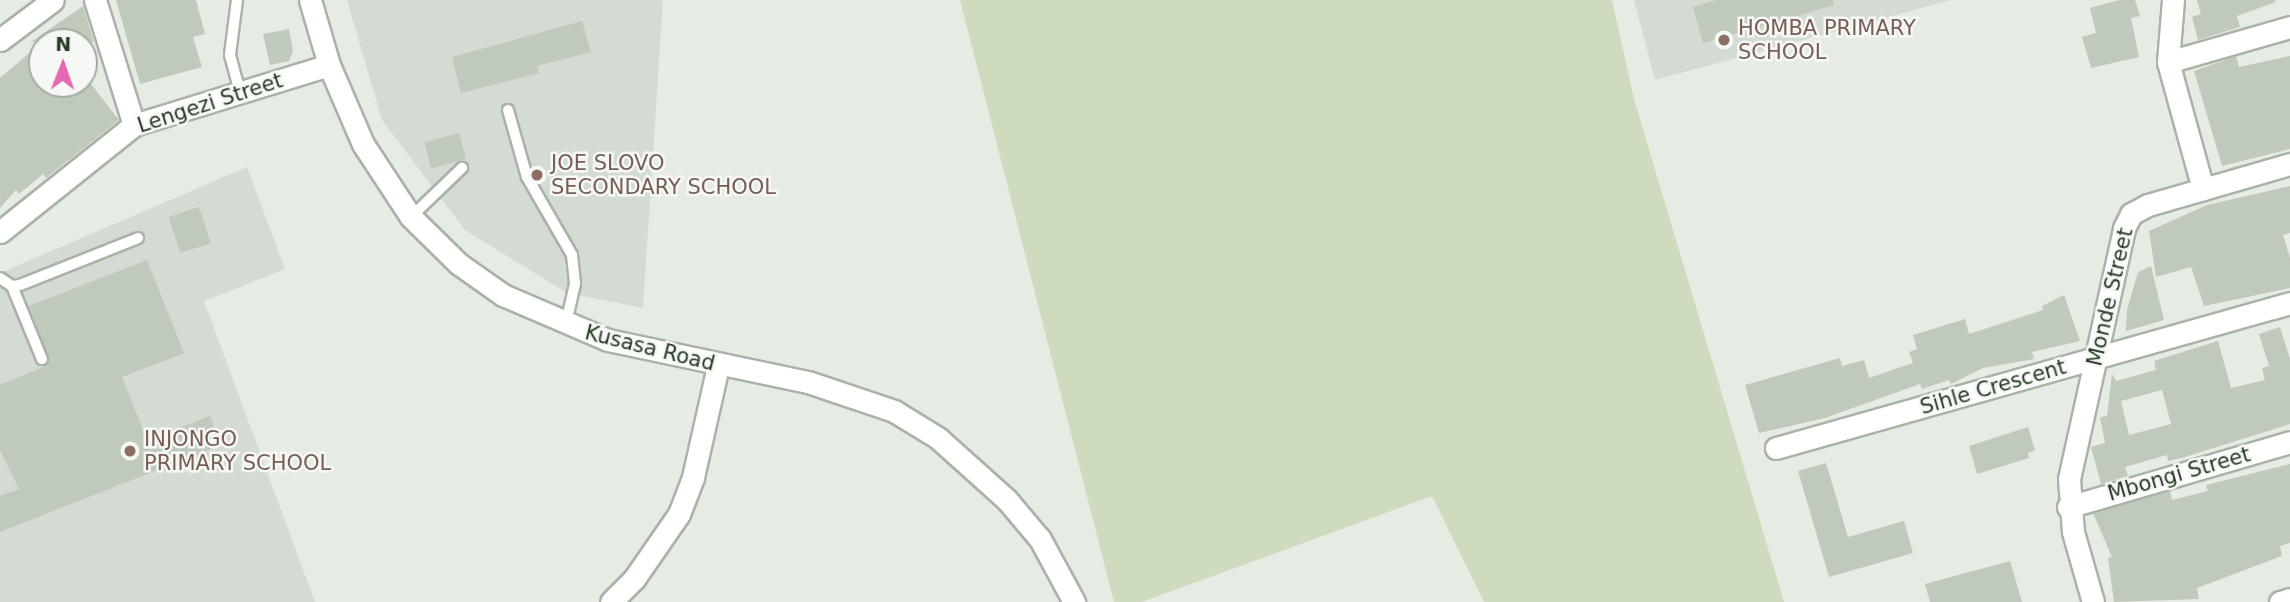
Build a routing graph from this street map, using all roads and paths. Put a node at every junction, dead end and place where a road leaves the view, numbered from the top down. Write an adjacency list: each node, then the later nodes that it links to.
1 (53, 0): 7 (street)
2 (95, 0): 12 (street)
3 (237, 0): 10 (lane)
4 (310, 0): 9 (street, Kusasa Road)
5 (2173, 0): 8 (street)
6 (2290, 27): 8 (street)
7 (0, 40)
8 (2168, 62): 15 (street)
9 (329, 65): 10 (street, Lengezi Street); 16 (street, Kusasa Road)
10 (240, 92): 12 (street, Lengezi Street)
11 (508, 110): 22 (lane)
12 (134, 125): 17 (street, Lengezi Street)
13 (2290, 164): 15 (street)
14 (462, 168): 16 (lane)
15 (2203, 189): 23 (street, Monde Street)
16 (411, 217): 22 (street, Kusasa Road)
17 (0, 232)
18 (138, 238): 20 (lane)
19 (0, 278): 20 (lane)
20 (12, 286): 24 (lane)
21 (2290, 303): 23 (street, Sihle Crescent)
22 (566, 326): 25 (street, Kusasa Road)
23 (2095, 357): 27 (street, Sihle Crescent); 28 (street, Monde Street)
24 (42, 359)
25 (718, 366): 30 (street); 31 (street, Kusasa Road)
26 (2290, 442): 28 (street, Mbongi Street)
27 (1776, 448)
28 (2068, 507): 32 (street, Monde Street)
29 (2290, 599): 33 (street)
30 (611, 602)
31 (1074, 602)
32 (2093, 602)
33 (2280, 602)

